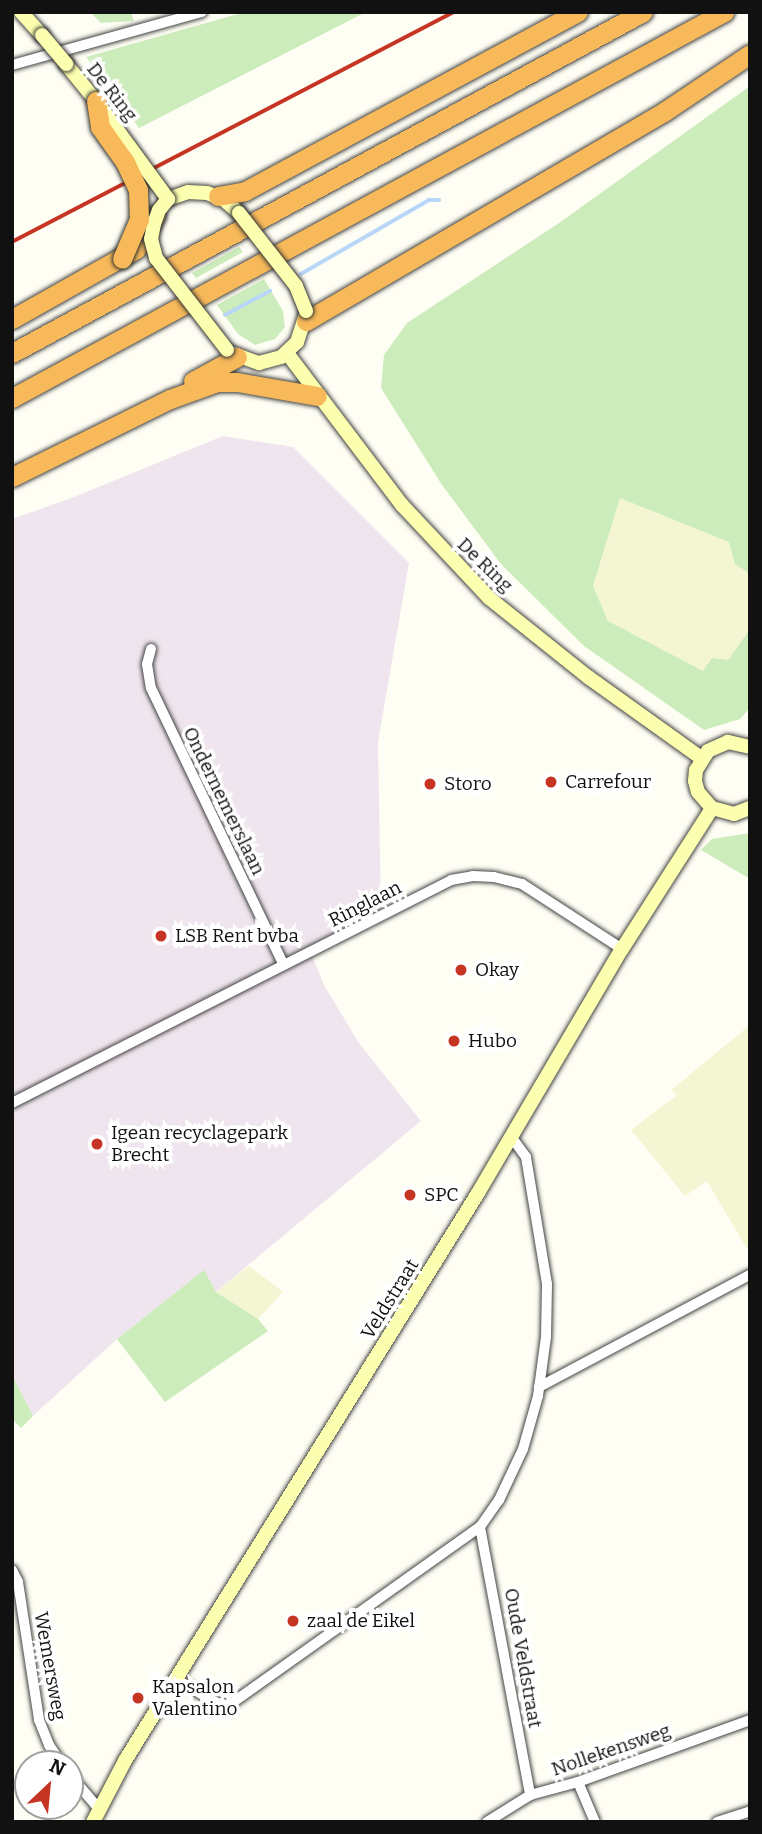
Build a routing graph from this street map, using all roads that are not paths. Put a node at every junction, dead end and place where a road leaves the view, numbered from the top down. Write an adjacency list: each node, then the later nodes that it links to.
1 (21, 12): 8 (main road, De Ring, bridge)
2 (202, 12): 7 (street)
3 (578, 12): 9 (highway)
4 (643, 12): 15 (highway)
5 (724, 12): 19 (highway)
6 (750, 54): 13 (highway)
7 (12, 65)
8 (96, 102): 10 (main road, De Ring, bridge); 12 (highway, bridge)
9 (218, 196): 10 (main road); 13 (main road, bridge)
10 (168, 198): 11 (main road, bridge)
11 (156, 215): 12 (highway, bridge); 16 (main road, bridge)
12 (122, 259): 14 (highway)
13 (306, 316): 17 (main road)
14 (12, 319)
15 (12, 353)
16 (232, 354): 17 (main road); 20 (highway)
17 (287, 354): 18 (main road, De Ring)
18 (317, 396): 20 (highway); 24 (main road, De Ring)
19 (12, 398)
20 (170, 399): 21 (highway)
21 (12, 477)
22 (151, 649): 28 (street, Ondernemerslaan)
23 (750, 747): 24 (main road)
24 (701, 758): 25 (main road)
25 (712, 808): 26 (main road); 27 (main road, Veldstraat)
26 (750, 808)
27 (622, 949): 28 (street, Ringlaan); 30 (main road, Veldstraat)
28 (284, 965): 29 (street, Ringlaan)
29 (12, 1103)
30 (512, 1138): 32 (street); 35 (main road, Veldstraat)
31 (750, 1275): 32 (street)
32 (539, 1387): 33 (street)
33 (480, 1527): 35 (street); 39 (street, Oude Veldstraat)
34 (12, 1570): 37 (street, Wemersweg)
35 (176, 1679): 42 (main road, Veldstraat)
36 (750, 1720): 38 (street, Nollekensweg)
37 (52, 1750)
38 (578, 1782): 39 (street, Nollekensweg); 44 (street)
39 (530, 1795): 43 (street, Nollekensweg)
40 (84, 1798): 42 (street)
41 (750, 1811): 45 (street)
42 (96, 1816)
43 (488, 1822)
44 (594, 1822)
45 (717, 1822)

